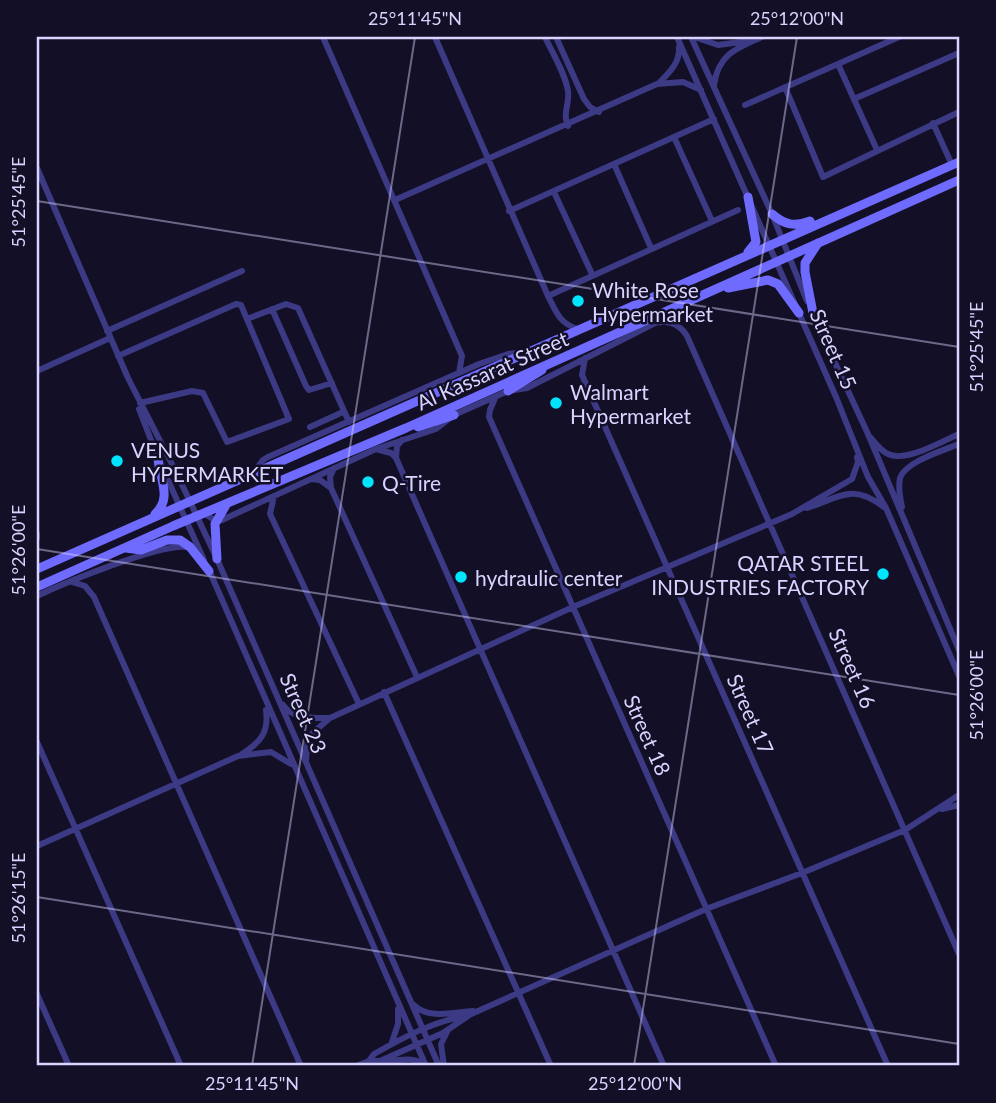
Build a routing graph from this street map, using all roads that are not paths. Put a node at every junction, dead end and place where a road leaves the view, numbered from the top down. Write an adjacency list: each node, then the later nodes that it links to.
1 (323, 37): 32 (street)
2 (435, 37): 25 (street)
3 (545, 37): 22 (street)
4 (556, 37): 18 (street)
5 (692, 37): 9 (street); 13 (street, Street 15)
6 (762, 37): 9 (street)
7 (897, 37): 11 (street)
8 (678, 39): 12 (street); 15 (street, Street 15)
9 (754, 40): 13 (street)
10 (959, 52): 16 (street)
11 (838, 64): 14 (street); 16 (street)
12 (657, 84): 15 (street); 18 (street)
13 (714, 87): 36 (street, Street 15)
14 (785, 87): 17 (street); 24 (street)
15 (701, 90): 20 (street, Street 15)
16 (854, 99): 24 (street)
17 (745, 105)
18 (599, 112): 22 (street)
19 (959, 112): 21 (street)
20 (714, 119): 23 (street); 31 (street, Street 15)
21 (933, 123): 24 (street); 27 (street)
22 (568, 125): 25 (street)
23 (674, 137): 26 (street); 37 (street)
24 (877, 150)
25 (489, 161): 32 (street); 35 (street)
26 (614, 164): 30 (street); 41 (street)
27 (956, 164): 33 (street, Al Kassarat Street)
28 (37, 168): 54 (street, Street 23)
29 (959, 180): 39 (street, Al Kassarat Street)
30 (554, 192): 35 (street); 46 (street)
31 (748, 197): 40 (street, Street 15); 44 (street)
32 (395, 200): 58 (street)
33 (852, 209): 36 (street); 38 (street, Al Kassarat Street)
34 (738, 210): 37 (street)
35 (509, 211): 48 (street)
36 (772, 214): 38 (street, Street 15)
37 (712, 221): 41 (street)
38 (782, 239): 40 (street, Al Kassarat Street); 42 (street, Street 15)
39 (818, 243): 42 (street, Al Kassarat Street); 51 (street)
40 (769, 244): 43 (street, Street 15); 44 (street, Al Kassarat Street)
41 (651, 248): 46 (street)
42 (789, 254): 43 (street, Al Kassarat Street); 51 (street, Street 15)
43 (775, 260): 47 (street, Al Kassarat Street); 50 (street, Street 15)
44 (736, 262): 53 (street, Al Kassarat Street)
45 (242, 271): 54 (street)
46 (592, 274): 48 (street)
47 (712, 291): 50 (street); 60 (street, Al Kassarat Street)
48 (548, 296): 53 (street)
49 (272, 309): 52 (street); 68 (street); 68 (street)
50 (799, 313): 83 (street, Street 15)
51 (813, 313): 80 (street, Street 15)
52 (247, 319): 57 (street); 72 (street)
53 (579, 329): 56 (street, Al Kassarat Street)
54 (107, 331): 55 (street, Street 23)
55 (110, 338): 57 (street, Street 23); 63 (street)
56 (528, 351): 61 (street); 70 (street, Al Kassarat Street)
57 (118, 356): 66 (street, Street 23)
58 (462, 356): 61 (street); 64 (street)
59 (585, 358): 62 (street); 65 (street); 103 (street, Street 16)
60 (552, 361): 69 (street); 79 (street, Al Kassarat Street)
61 (479, 364): 64 (street)
62 (564, 369): 65 (street); 69 (street)
63 (37, 371)
64 (459, 373): 67 (street)
65 (582, 375): 107 (street, Street 17)
66 (128, 378): 72 (street, Street 23); 86 (street, Street 23)
67 (447, 378): 70 (street); 77 (street)
68 (332, 383): 74 (street)
69 (508, 391): 71 (street)
70 (430, 395): 89 (street, Al Kassarat Street)
71 (496, 397): 73 (street); 76 (street)
72 (140, 403): 93 (street, Street 23)
73 (471, 409): 75 (street); 76 (street)
74 (343, 412): 77 (street); 78 (street)
75 (454, 415): 79 (street); 82 (street)
76 (489, 417): 113 (street, Street 18)
77 (349, 422): 89 (street)
78 (310, 427)
79 (406, 428): 94 (street, Al Kassarat Street)
80 (867, 434): 81 (street); 102 (street, Street 15)
81 (959, 434)
82 (404, 438): 85 (street); 87 (street)
83 (855, 441): 96 (street, Street 15); 97 (street)
84 (959, 444): 102 (street)
85 (376, 449): 87 (street); 88 (street)
86 (158, 457): 95 (street, Street 23); 99 (street)
87 (396, 458): 114 (street)
88 (335, 467): 90 (street); 91 (street)
89 (251, 475): 93 (street, Al Kassarat Street)
90 (309, 479): 91 (street); 92 (street)
91 (331, 488): 117 (street)
92 (274, 496): 101 (street); 121 (street)
93 (191, 501): 95 (street, Al Kassarat Street); 98 (street, Street 23)
94 (226, 504): 98 (street, Al Kassarat Street); 101 (street)
95 (180, 506): 99 (street, Al Kassarat Street); 100 (street, Street 23)
96 (886, 508): 97 (street); 116 (street, Street 15)
97 (792, 514): 103 (street)
98 (201, 515): 100 (street, Al Kassarat Street); 101 (street); 106 (street, Street 23)
99 (146, 520): 108 (street, Al Kassarat Street)
100 (186, 520): 105 (street, Al Kassarat Street); 109 (street, Street 23)
101 (216, 521): 106 (street)
102 (905, 523): 115 (street, Street 15)
103 (771, 524): 107 (street); 132 (street, Street 16)
104 (190, 547): 105 (street); 109 (street); 110 (street)
105 (124, 548): 111 (street, Al Kassarat Street)
106 (217, 559): 119 (street, Street 23)
107 (668, 567): 113 (street); 134 (street, Street 17)
108 (37, 569)
109 (209, 571): 120 (street, Street 23)
110 (72, 582): 112 (street); 127 (street)
111 (37, 587)
112 (37, 596)
113 (572, 607): 114 (street); 135 (street, Street 18)
114 (480, 648): 117 (street); 136 (street)
115 (959, 650)
116 (959, 676)
117 (417, 677): 118 (street)
118 (384, 692): 121 (street); 138 (street)
119 (278, 699): 122 (street); 125 (street, Street 23)
120 (266, 704): 124 (street); 126 (street, Street 23)
121 (359, 704): 122 (street)
122 (330, 718): 125 (street)
123 (37, 742): 131 (street)
124 (238, 756): 126 (street); 127 (street)
125 (306, 762): 140 (street, Street 23)
126 (295, 767): 141 (street, Street 23)
127 (177, 784): 131 (street); 154 (street)
128 (959, 796): 130 (street)
129 (959, 805): 130 (street)
130 (940, 809): 132 (street)
131 (75, 828): 133 (street); 153 (street)
132 (905, 830): 134 (street); 137 (street, Street 16)
133 (37, 846)
134 (802, 873): 135 (street); 162 (street, Street 17)
135 (706, 909): 136 (street); 161 (street, Street 18)
136 (613, 952): 138 (street); 160 (street)
137 (959, 954)
138 (519, 993): 142 (street); 159 (street)
139 (37, 994): 152 (street)
140 (411, 1001): 142 (street); 144 (street, Street 23)
141 (398, 1003): 146 (street, Street 23); 148 (street)
142 (480, 1010): 143 (street)
143 (469, 1015): 144 (street); 145 (street)
144 (423, 1029): 146 (street); 147 (street, Street 23)
145 (447, 1031): 147 (street); 158 (street)
146 (411, 1034): 148 (street); 149 (street, Street 23)
147 (427, 1040): 149 (street); 157 (street, Street 23)
148 (391, 1044): 150 (street)
149 (416, 1045): 151 (street); 156 (street, Street 23)
150 (369, 1061): 151 (street); 155 (street)
151 (380, 1061): 156 (street)
152 (69, 1066)
153 (181, 1066)
154 (301, 1066)
155 (356, 1066)
156 (426, 1066)
157 (439, 1066)
158 (444, 1066)
159 (551, 1066)
160 (664, 1066)
161 (776, 1066)
162 (888, 1066)

